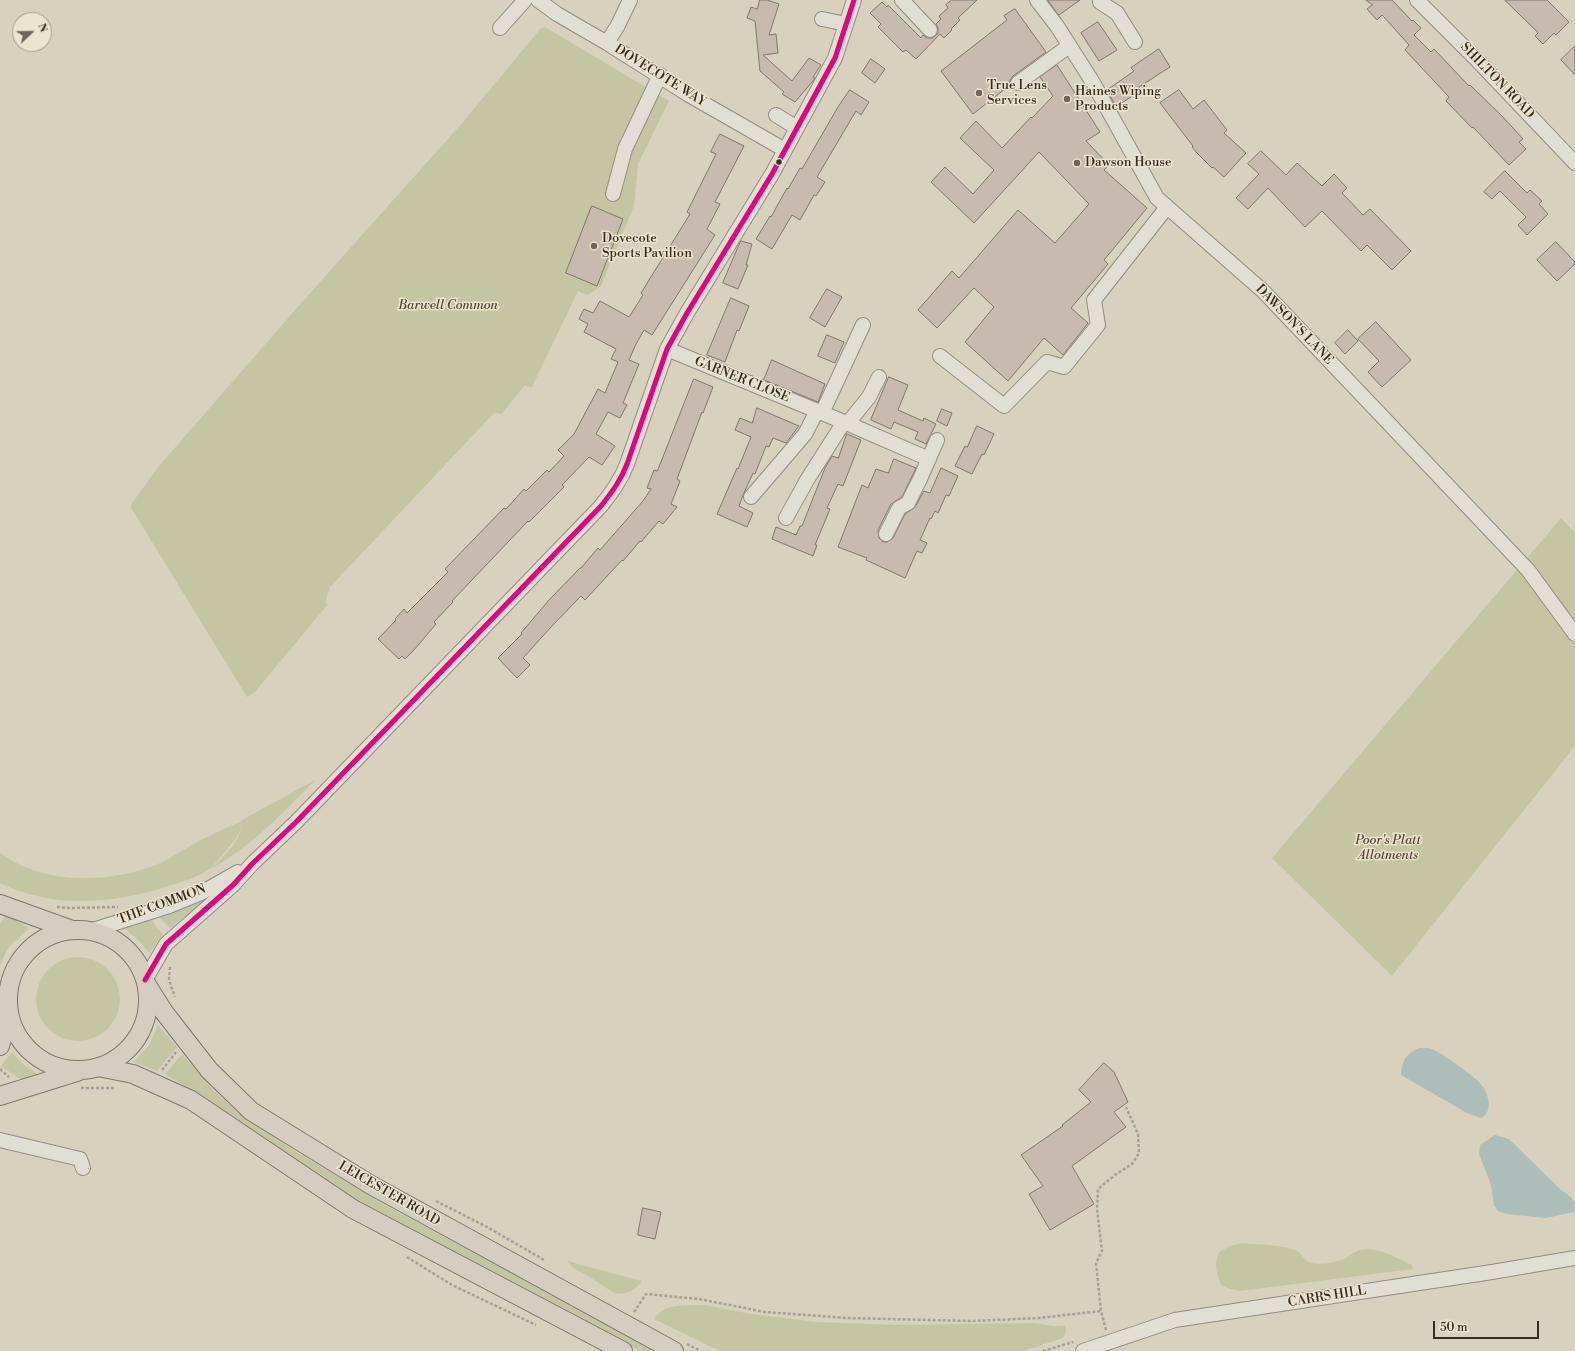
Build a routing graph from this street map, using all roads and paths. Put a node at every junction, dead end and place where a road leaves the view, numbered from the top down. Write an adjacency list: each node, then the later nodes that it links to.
1 (525, 0): 11 (street)
2 (538, 0): 14 (street, DOVECOTE WAY)
3 (630, 0): 14 (street)
4 (854, 0): 10 (street, THE COMMON)
5 (1037, 0): 15 (street, DAWSON'S LANE)
6 (1100, 0): 13 (street)
7 (1417, 0): 21 (street, SHILTON ROAD)
8 (910, 3): 12 (street)
9 (822, 19): 10 (street)
10 (846, 24): 19 (street, THE COMMON)
11 (500, 28)
12 (930, 30)
13 (1135, 42)
14 (607, 43): 16 (street, DOVECOTE WAY)
15 (1069, 46): 17 (street); 23 (street, DAWSON'S LANE)
16 (660, 75): 20 (street, DOVECOTE WAY); 22 (street)
17 (1018, 83)
18 (776, 115): 19 (street)
19 (797, 128): 20 (street, THE COMMON)
20 (785, 150): 25 (street, THE COMMON)
21 (1575, 163)
22 (613, 194)
23 (1167, 207): 26 (street); 35 (street, DAWSON'S LANE)
24 (863, 326): 28 (street)
25 (667, 349): 28 (street, GARNER CLOSE); 36 (street, THE COMMON)
26 (940, 356)
27 (879, 377): 29 (street)
28 (820, 412): 29 (street, GARNER CLOSE); 32 (street)
29 (846, 422): 31 (street, GARNER CLOSE); 33 (street)
30 (937, 440): 31 (street)
31 (929, 459): 34 (street)
32 (751, 497)
33 (786, 518)
34 (886, 534)
35 (1575, 634)
36 (252, 864): 41 (street, THE COMMON); 42 (street, THE COMMON)
37 (0, 904): 40 (main road)
38 (54, 906): 39 (path)
39 (122, 906)
40 (72, 930): 41 (main road); 43 (main road)
41 (90, 931): 42 (main road)
42 (146, 983): 45 (main road); 55 (main road, LEICESTER ROAD)
43 (6, 1004): 44 (main road); 45 (main road)
44 (0, 1046)
45 (91, 1069): 46 (main road); 54 (main road)
46 (0, 1096)
47 (1126, 1107): 51 (path)
48 (0, 1140): 49 (street)
49 (83, 1168)
50 (1575, 1258): 53 (street, CARRS HILL)
51 (1101, 1311): 52 (path); 53 (path)
52 (632, 1316)
53 (1109, 1341): 56 (street, CARRS HILL)
54 (623, 1351)
55 (674, 1351)
56 (1083, 1351)

